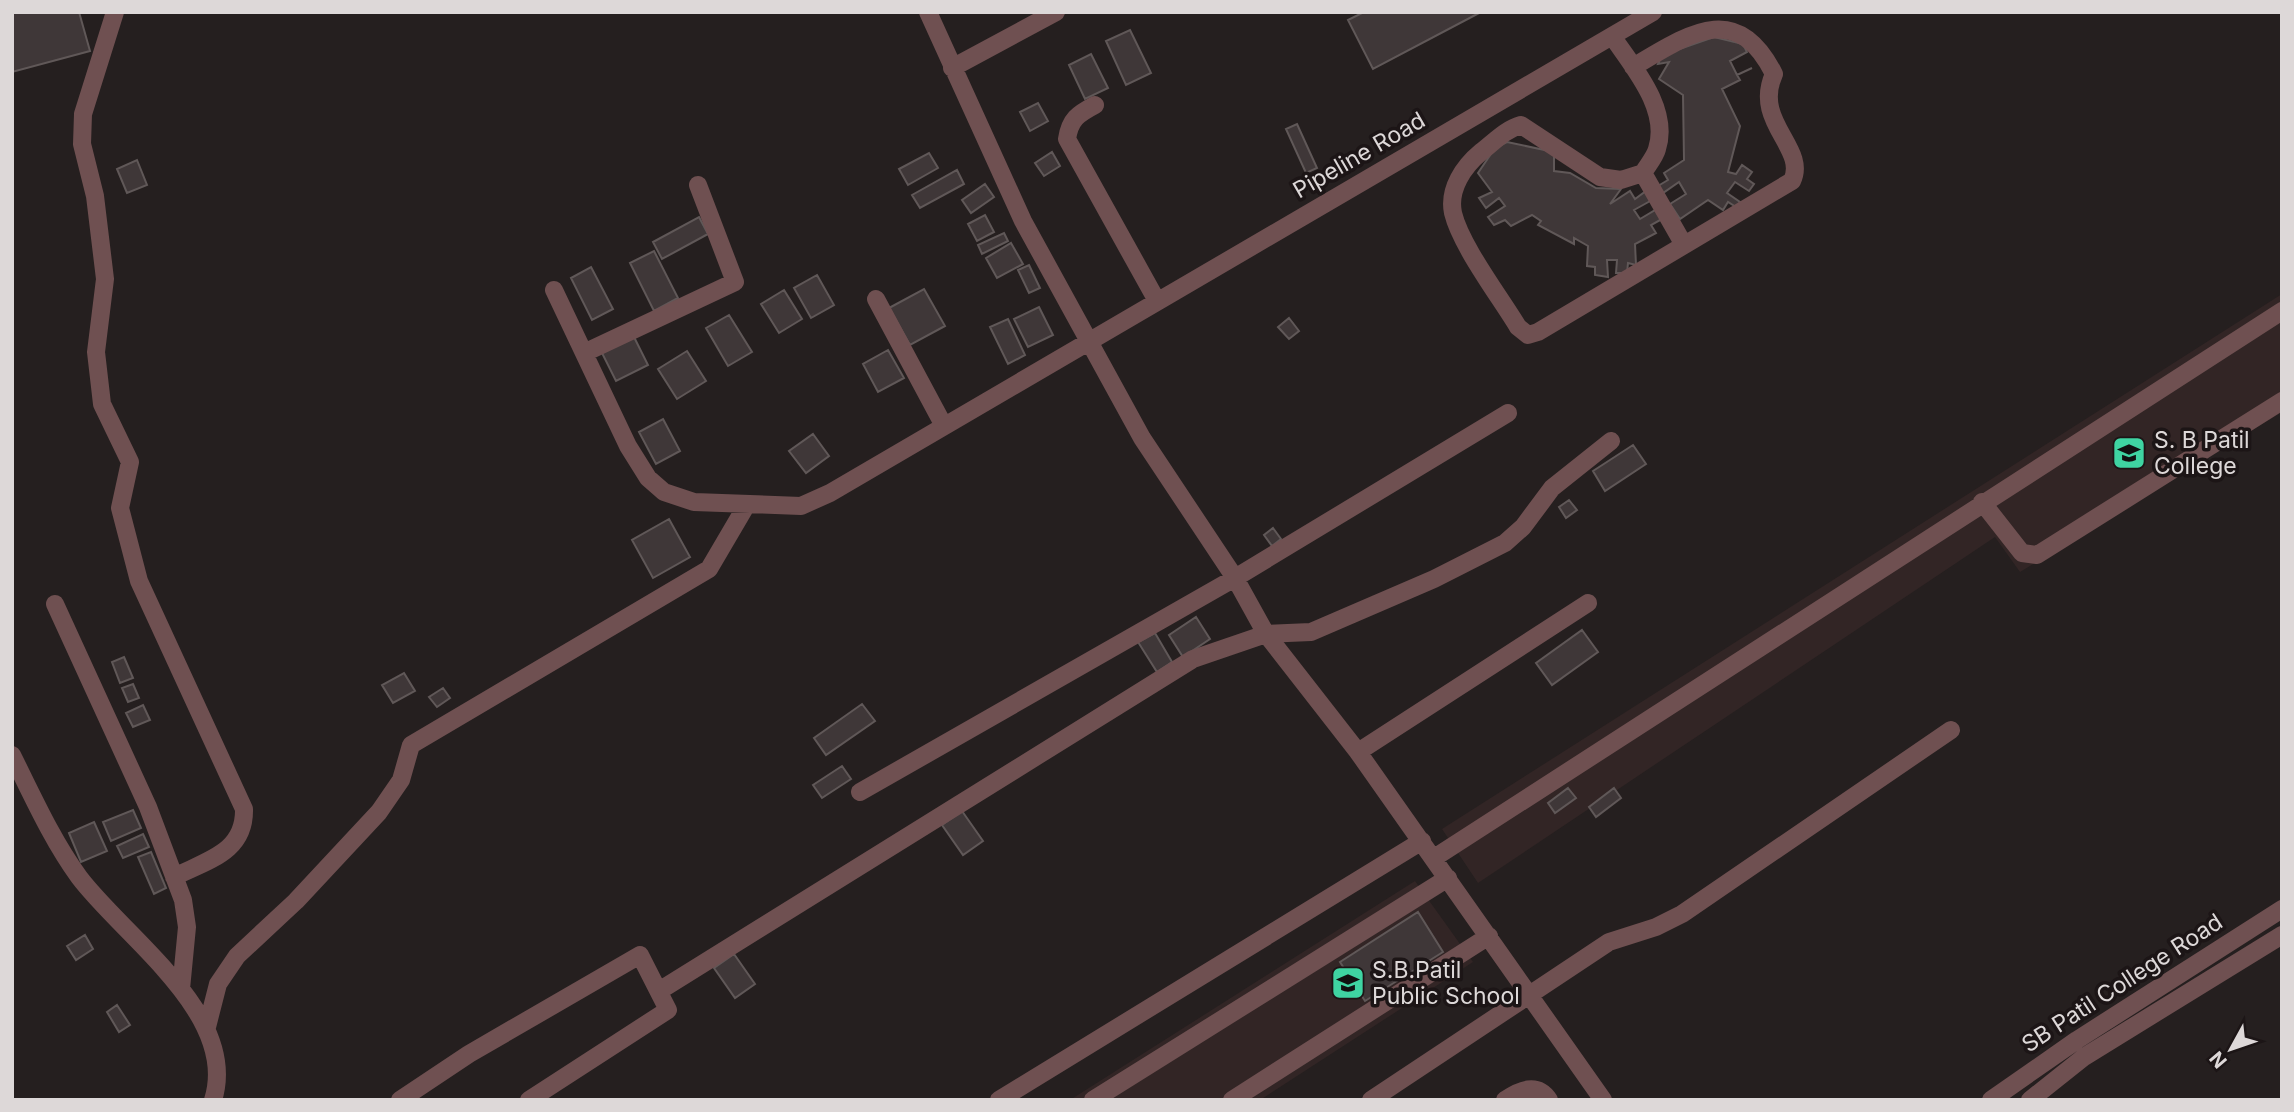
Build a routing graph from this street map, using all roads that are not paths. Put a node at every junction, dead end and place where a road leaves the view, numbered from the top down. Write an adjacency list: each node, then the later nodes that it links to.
1 (115, 12): 34 (street)
2 (928, 12): 7 (street)
3 (1056, 12): 7 (street)
4 (1653, 12): 5 (street, Pipeline Road)
5 (1612, 36): 6 (street); 14 (street, Pipeline Road)
6 (1633, 67): 9 (street); 11 (street)
7 (952, 68): 16 (street)
8 (1095, 105): 14 (street)
9 (1643, 173): 11 (street); 11 (street)
10 (698, 185): 17 (street)
11 (1684, 245)
12 (554, 290): 17 (street, Pipeline Road)
13 (876, 299): 20 (street)
14 (1157, 301): 16 (street, Pipeline Road)
15 (2282, 311): 22 (street)
16 (1089, 340): 20 (street, Pipeline Road); 24 (street)
17 (584, 353): 23 (street, Pipeline Road)
18 (2282, 401): 22 (street)
19 (1508, 413): 24 (street)
20 (944, 426): 23 (street, Pipeline Road)
21 (1611, 441): 27 (street)
22 (1982, 502): 33 (street)
23 (746, 506): 42 (street)
24 (1235, 578): 27 (street); 31 (street)
25 (1588, 603): 29 (street)
26 (55, 604): 34 (street)
27 (1266, 634): 29 (street); 40 (street)
28 (1951, 730): 41 (street)
29 (1359, 752): 32 (street)
30 (12, 755): 39 (street)
31 (860, 792)
32 (1422, 841): 33 (street); 47 (street)
33 (1434, 858): 35 (street)
34 (174, 877): 39 (street)
35 (1448, 878): 38 (street); 48 (street)
36 (2282, 909): 43 (street, SB Patil College Road)
37 (2282, 935): 55 (street, SB Patil College Road)
38 (1489, 936): 41 (street); 49 (street)
39 (181, 989): 42 (street)
40 (659, 991): 45 (street); 46 (street)
41 (1530, 995): 50 (street); 53 (street)
42 (207, 1027): 44 (street)
43 (2015, 1083): 54 (street, SB Patil College Road); 55 (street)
44 (212, 1100)
45 (400, 1100)
46 (529, 1100)
47 (999, 1100)
48 (1093, 1100)
49 (1232, 1100)
50 (1371, 1100)
51 (1505, 1100): 52 (street)
52 (1549, 1100)
53 (1603, 1100)
54 (1991, 1100)
55 (2029, 1100)

